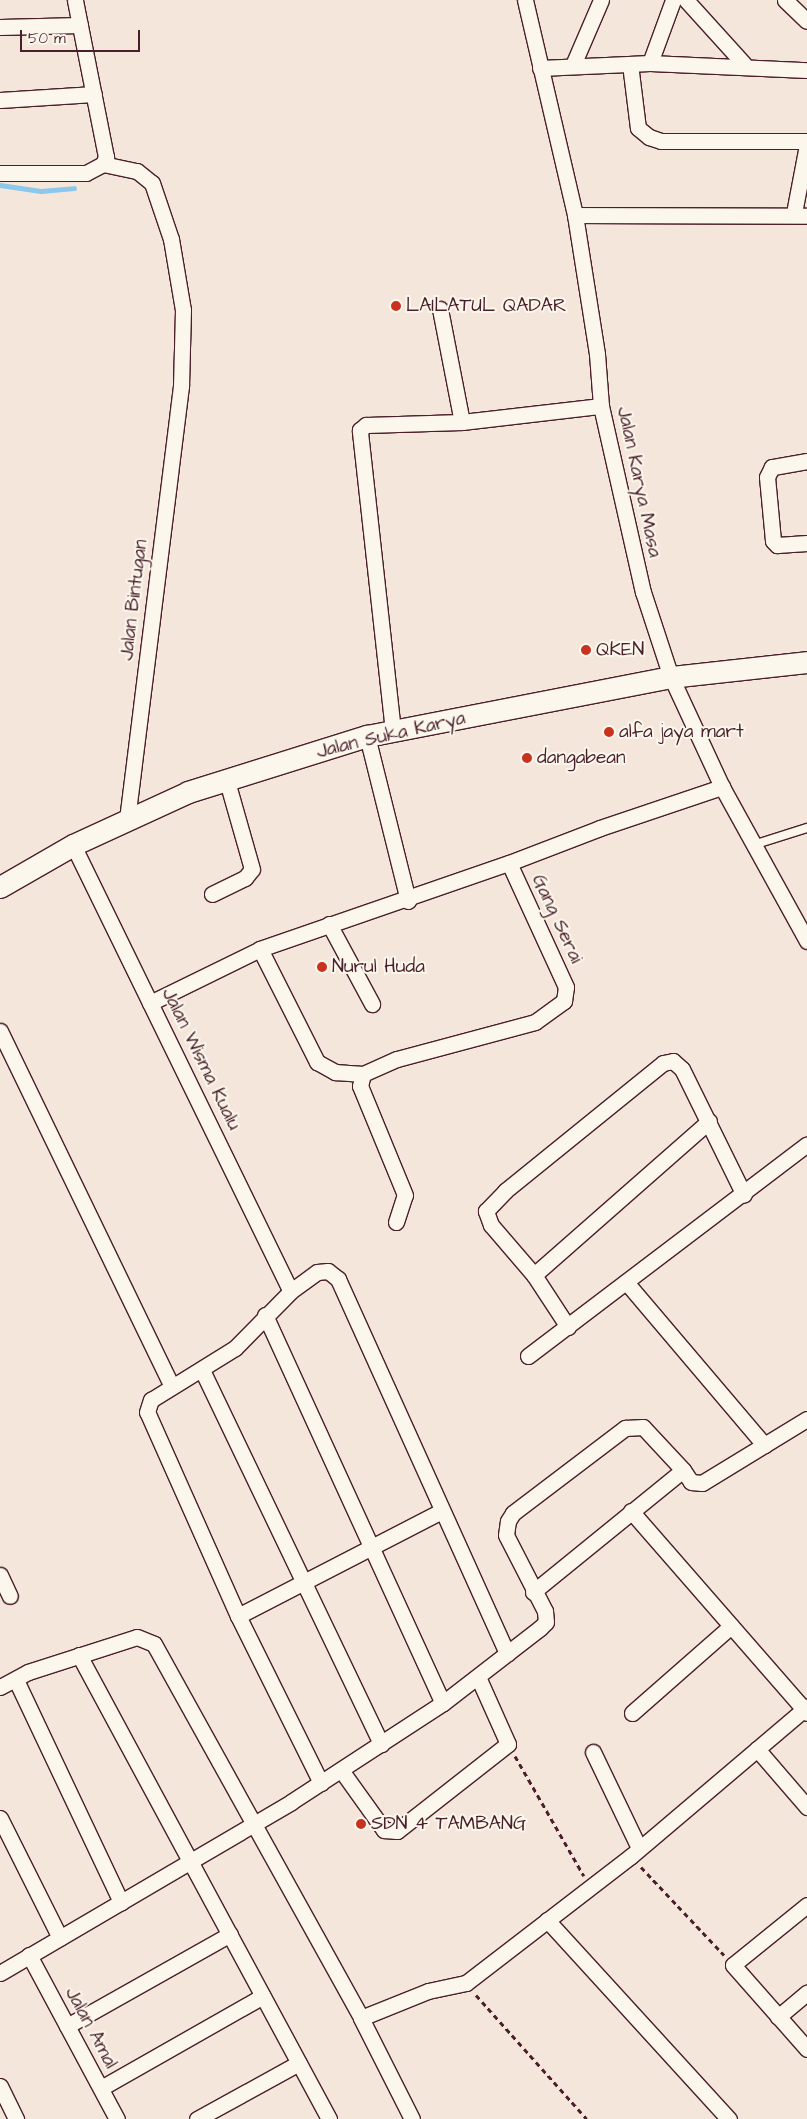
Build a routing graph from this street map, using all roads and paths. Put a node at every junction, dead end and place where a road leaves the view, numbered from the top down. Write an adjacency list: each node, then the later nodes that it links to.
1 (75, 0): 8 (street)
2 (525, 0): 14 (street, Jalan Karya Masa)
3 (602, 0): 13 (street)
4 (673, 0): 10 (street)
5 (686, 0): 12 (street)
6 (786, 0): 7 (street)
7 (807, 21)
8 (80, 25): 9 (street); 16 (street)
9 (0, 27)
10 (650, 63): 11 (street); 12 (street)
11 (630, 64): 13 (street); 18 (street)
12 (744, 64): 15 (street)
13 (573, 65): 14 (street)
14 (540, 68): 23 (street, Jalan Karya Masa)
15 (807, 70)
16 (94, 94): 17 (street); 20 (street)
17 (0, 100)
18 (807, 141)
19 (807, 145): 22 (street)
20 (103, 164): 21 (street); 35 (street, Jalan Bintugan)
21 (0, 173)
22 (801, 214): 23 (street)
23 (575, 215): 25 (street, Jalan Karya Masa)
24 (440, 309): 26 (street)
25 (601, 406): 26 (street); 30 (street, Jalan Karya Masa)
26 (462, 422): 31 (street)
27 (807, 461): 28 (street)
28 (807, 543)
29 (807, 662): 30 (main road, Jalan Suka Karya)
30 (670, 677): 31 (main road, Jalan Suka Karya); 34 (street, Jalan Karya Masa)
31 (393, 731): 32 (main road, Jalan Suka Karya)
32 (367, 736): 33 (main road, Jalan Suka Karya); 42 (street)
33 (226, 778): 35 (main road, Jalan Suka Karya); 41 (street)
34 (722, 788): 38 (street, Jalan Karya Masa); 39 (street, Gang Serai)
35 (126, 819): 37 (main road, Jalan Suka Karya)
36 (807, 828): 38 (lane)
37 (73, 845): 40 (main road, Jalan Suka Karya); 46 (street, Jalan Wisma Kualu)
38 (753, 845): 44 (street, Jalan Karya Masa)
39 (509, 863): 42 (street); 49 (street, Gang Serai)
40 (0, 887)
41 (212, 894)
42 (408, 901): 43 (street)
43 (329, 924): 45 (street); 47 (street)
44 (807, 942)
45 (260, 949): 46 (street); 49 (street)
46 (150, 1003): 56 (street, Jalan Wisma Kualu)
47 (372, 1004)
48 (0, 1030): 61 (street)
49 (363, 1074): 53 (street)
50 (709, 1121): 52 (street); 54 (street); 54 (street)
51 (807, 1144): 52 (street)
52 (744, 1195): 55 (street)
53 (396, 1222)
54 (534, 1275): 58 (street)
55 (626, 1282): 58 (street); 63 (street)
56 (291, 1291): 57 (street); 65 (street)
57 (266, 1315): 60 (street); 67 (street)
58 (568, 1327): 59 (street)
59 (528, 1356)
60 (202, 1370): 61 (street); 69 (street)
61 (171, 1385): 72 (street)
62 (807, 1419): 63 (street)
63 (764, 1445): 64 (street)
64 (683, 1470): 66 (street); 70 (street)
65 (441, 1511): 67 (street); 74 (street)
66 (631, 1511): 70 (street); 73 (street)
67 (370, 1548): 69 (street); 79 (street)
68 (0, 1575): 71 (street)
69 (304, 1582): 72 (street); 82 (street)
70 (533, 1592): 74 (street)
71 (10, 1596)
72 (238, 1616): 87 (street)
73 (731, 1626): 80 (street); 81 (street)
74 (507, 1654): 76 (street)
75 (78, 1655): 77 (street); 90 (street); 92 (street)
76 (478, 1677): 79 (street); 83 (street)
77 (16, 1680): 78 (street); 94 (street)
78 (0, 1687)
79 (443, 1704): 82 (street)
80 (806, 1710): 84 (street)
81 (632, 1713)
82 (381, 1744): 86 (street)
83 (508, 1744): 86 (street); 93 (path)
84 (757, 1749): 88 (street); 91 (street)
85 (593, 1752): 91 (street)
86 (341, 1770): 87 (street)
87 (321, 1783): 90 (street)
88 (807, 1807)
89 (0, 1818): 98 (street)
90 (254, 1824): 92 (street); 106 (street)
91 (635, 1852): 93 (street); 100 (path)
92 (190, 1861): 94 (street); 97 (street)
93 (590, 1887): 96 (street)
94 (121, 1902): 98 (street)
95 (807, 1904): 100 (street)
96 (547, 1920): 102 (street); 118 (street)
97 (230, 1934): 104 (street); 107 (street)
98 (60, 1938): 99 (street)
99 (29, 1956): 101 (street); 107 (street, Jalan Amal)
100 (732, 1965): 105 (street)
101 (0, 1973)
102 (466, 1983): 106 (street); 117 (path)
103 (807, 1993): 105 (street)
104 (263, 1996): 109 (street); 111 (street)
105 (778, 2017): 108 (street)
106 (361, 2018): 116 (street)
107 (67, 2026): 111 (street, Jalan Amal)
108 (807, 2049)
109 (299, 2063): 114 (street); 115 (street)
110 (0, 2086): 112 (street)
111 (101, 2088): 113 (street, Jalan Amal)
112 (16, 2119)
113 (117, 2119)
114 (198, 2119)
115 (329, 2119)
116 (412, 2119)
117 (587, 2119)
118 (729, 2119)

